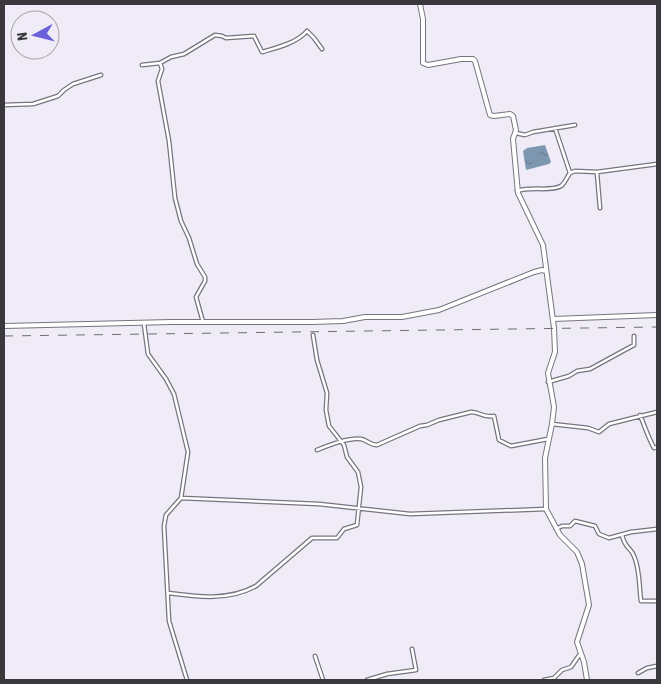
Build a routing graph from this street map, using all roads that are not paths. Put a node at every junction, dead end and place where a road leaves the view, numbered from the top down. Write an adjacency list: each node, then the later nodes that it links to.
1 (420, 4): 9 (street)
2 (322, 49): 3 (street)
3 (160, 63): 4 (street); 19 (street)
4 (142, 65)
5 (101, 75): 6 (street)
6 (4, 105)
7 (575, 125): 8 (street)
8 (555, 128): 9 (street); 12 (street)
9 (516, 133): 13 (street)
10 (657, 164): 11 (street)
11 (597, 172): 12 (street); 14 (street)
12 (570, 173): 13 (street)
13 (518, 191): 15 (street)
14 (600, 208)
15 (546, 271): 17 (street); 19 (street)
16 (657, 315): 17 (street)
17 (553, 319): 23 (street)
18 (143, 322): 19 (street); 20 (street); 31 (street)
19 (202, 322)
20 (4, 326)
21 (313, 335): 28 (street)
22 (634, 336): 23 (street)
23 (548, 382): 26 (street)
24 (657, 412): 25 (street)
25 (640, 415): 26 (street); 29 (street)
26 (552, 424): 27 (street)
27 (548, 439): 28 (street); 33 (street)
28 (340, 442): 30 (street); 32 (street)
29 (657, 447)
30 (317, 450)
31 (181, 498): 32 (street); 37 (street)
32 (358, 508): 33 (street); 37 (street)
33 (546, 509): 34 (street)
34 (556, 529): 36 (street); 40 (street)
35 (657, 529): 36 (street)
36 (622, 535): 38 (street)
37 (168, 593): 44 (street)
38 (657, 601)
39 (412, 649): 46 (street)
40 (580, 654): 47 (street); 48 (street)
41 (315, 656): 45 (street)
42 (657, 666): 43 (street)
43 (638, 673)
44 (187, 680)
45 (323, 680)
46 (367, 680)
47 (544, 680)
48 (587, 680)

